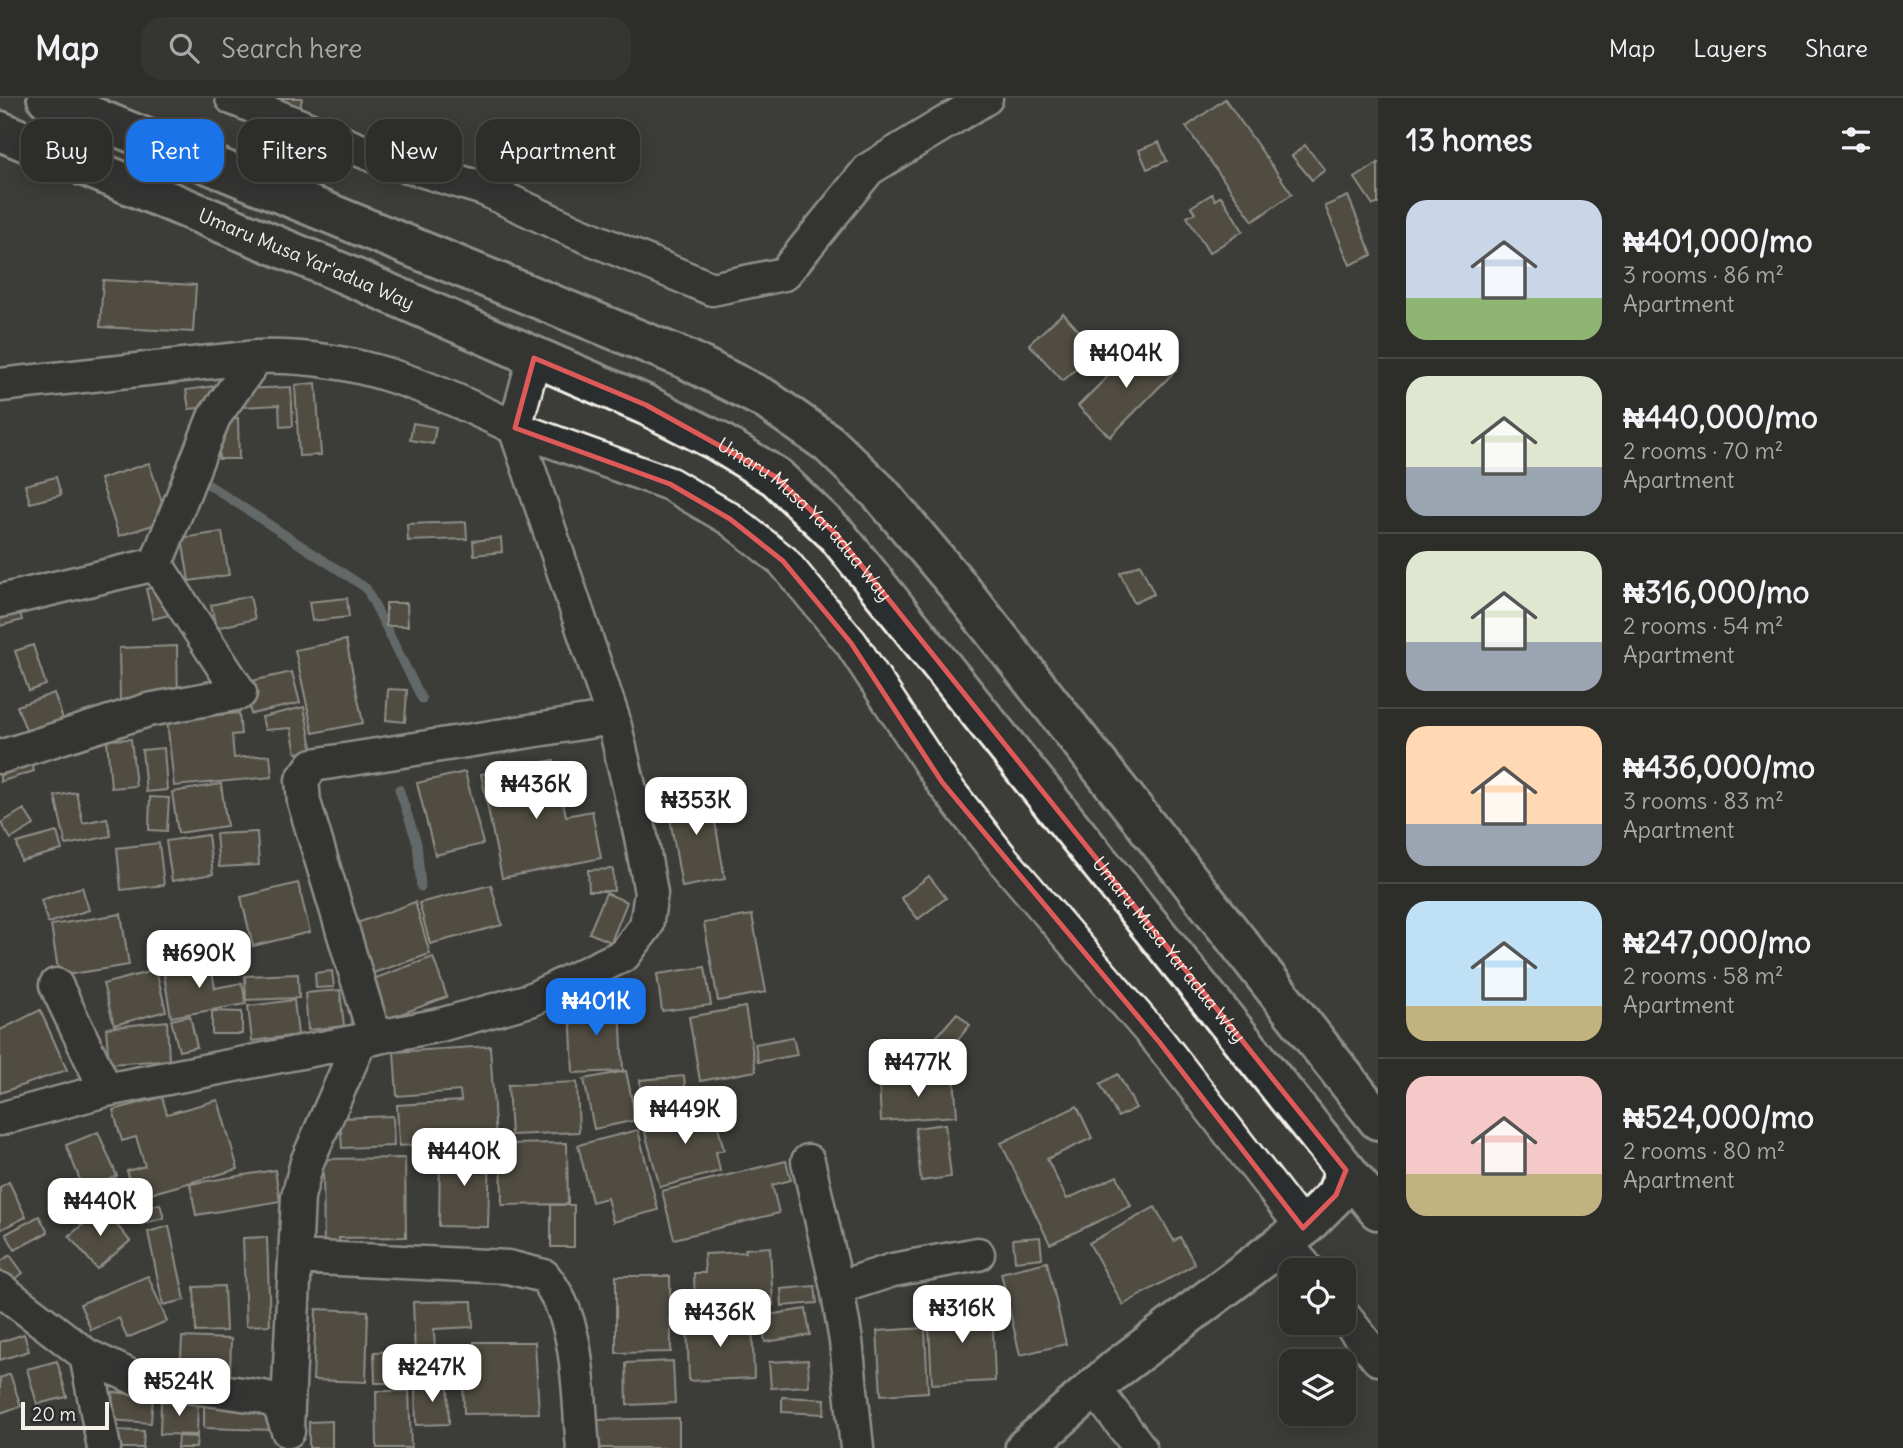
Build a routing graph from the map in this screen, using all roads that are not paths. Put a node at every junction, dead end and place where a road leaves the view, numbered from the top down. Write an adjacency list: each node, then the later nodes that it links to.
1 (47, 98): 17 (main road)
2 (232, 98): 3 (street)
3 (986, 98)
4 (0, 131): 6 (main road, Umaru Musa Yar'adua Way)
5 (257, 357): 7 (street); 8 (street); 9 (street)
6 (534, 358): 8 (street); 19 (main road, Umaru Musa Yar'adua Way)
7 (0, 385)
8 (515, 428): 11 (street); 21 (street)
9 (156, 564): 10 (street); 12 (street)
10 (0, 601)
11 (613, 718): 14 (street); 14 (street)
12 (0, 757)
13 (56, 985): 15 (street)
14 (367, 1039): 15 (street); 23 (street)
15 (106, 1090): 16 (street)
16 (0, 1119)
17 (1378, 1120)
18 (808, 1161): 24 (street)
19 (1346, 1170): 20 (main road, Umaru Musa Yar'adua Way); 21 (main road)
20 (1377, 1208): 21 (main road)
21 (1301, 1250): 29 (main road); 34 (main road)
22 (978, 1254): 24 (street)
23 (295, 1257): 30 (street); 32 (street)
24 (837, 1288): 33 (street)
25 (0, 1289): 27 (street)
26 (1356, 1331): 28 (street)
27 (86, 1355): 30 (street); 31 (street)
28 (1378, 1359)
29 (1104, 1401): 35 (main road); 36 (street)
30 (289, 1438)
31 (104, 1448)
32 (583, 1448)
33 (857, 1448)
34 (1025, 1448)
35 (1048, 1448)
36 (1140, 1448)

